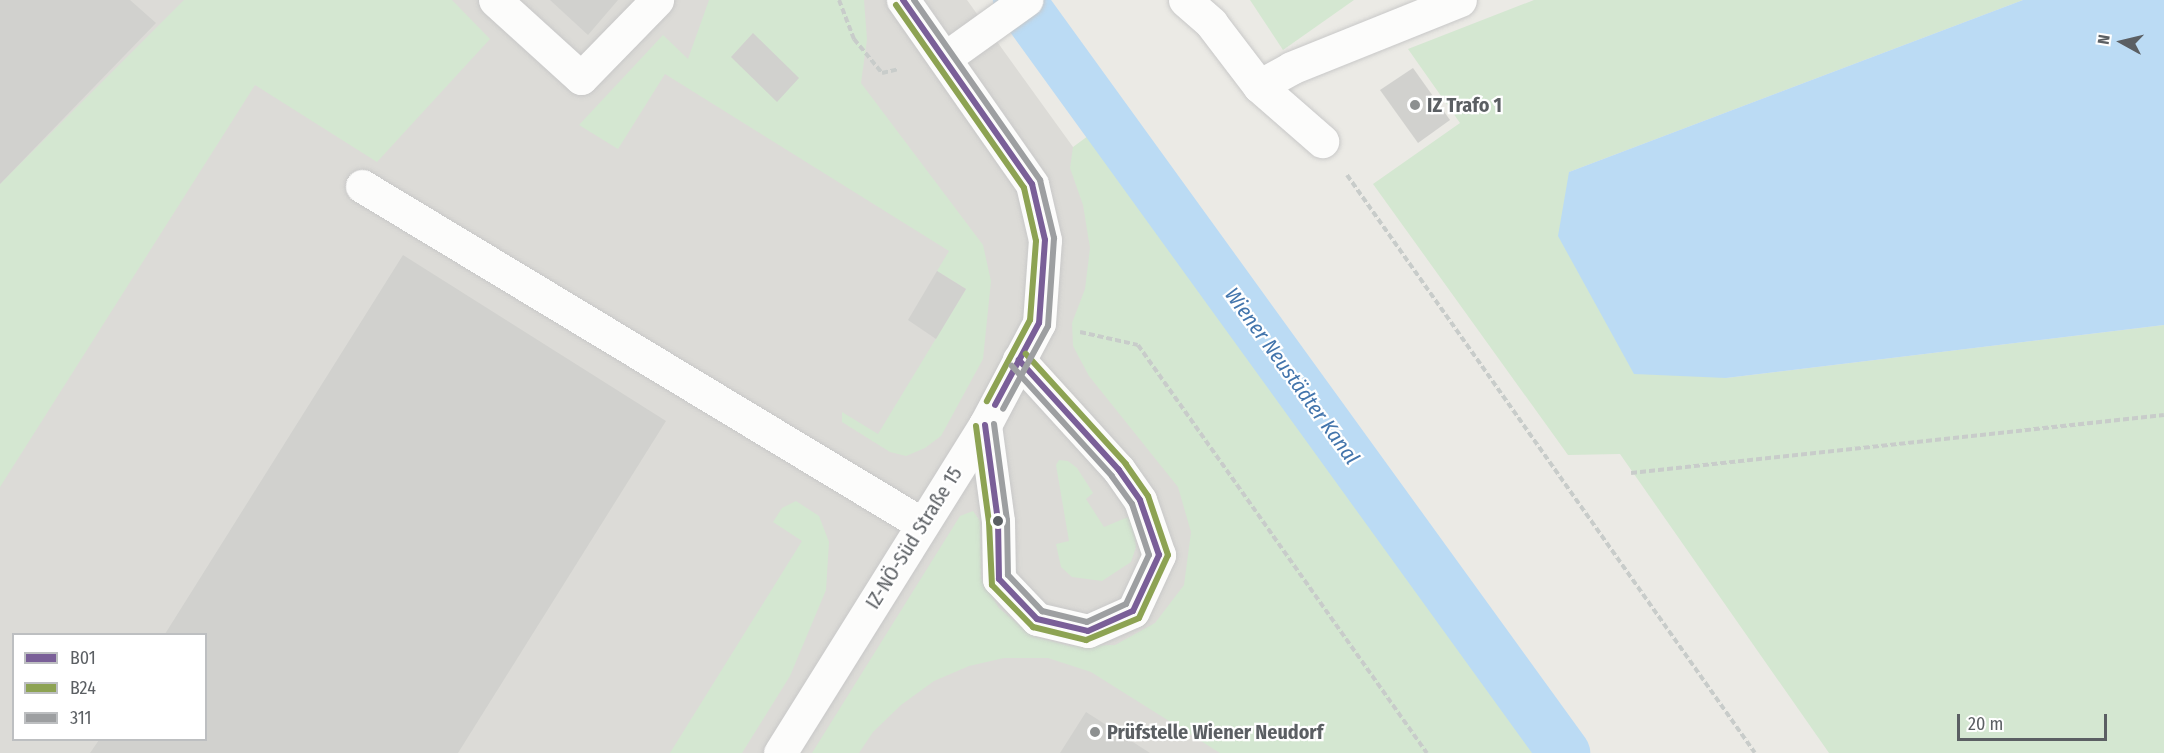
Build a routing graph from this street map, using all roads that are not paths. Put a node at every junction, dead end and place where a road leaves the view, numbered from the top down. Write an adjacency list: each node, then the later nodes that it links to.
1 (495, 0): 2 (street)
2 (657, 0)
3 (903, 0): 9 (street, IZ-NÖ-Süd Straße 15)
4 (1026, 0): 9 (street)
5 (1185, 0): 10 (street)
6 (1400, 0): 8 (street)
7 (1460, 0): 8 (street)
8 (1381, 30): 10 (street)
9 (945, 58): 13 (street, IZ-NÖ-Süd Straße 15)
10 (1259, 86): 11 (street)
11 (1322, 141)
12 (362, 186): 15 (street)
13 (1019, 360): 14 (street, IZ-NÖ-Süd Straße 15); 14 (street)
14 (985, 426): 15 (street, IZ-NÖ-Süd Straße 15)
15 (922, 525): 16 (street, IZ-NÖ-Süd Straße 15)
16 (780, 753)

